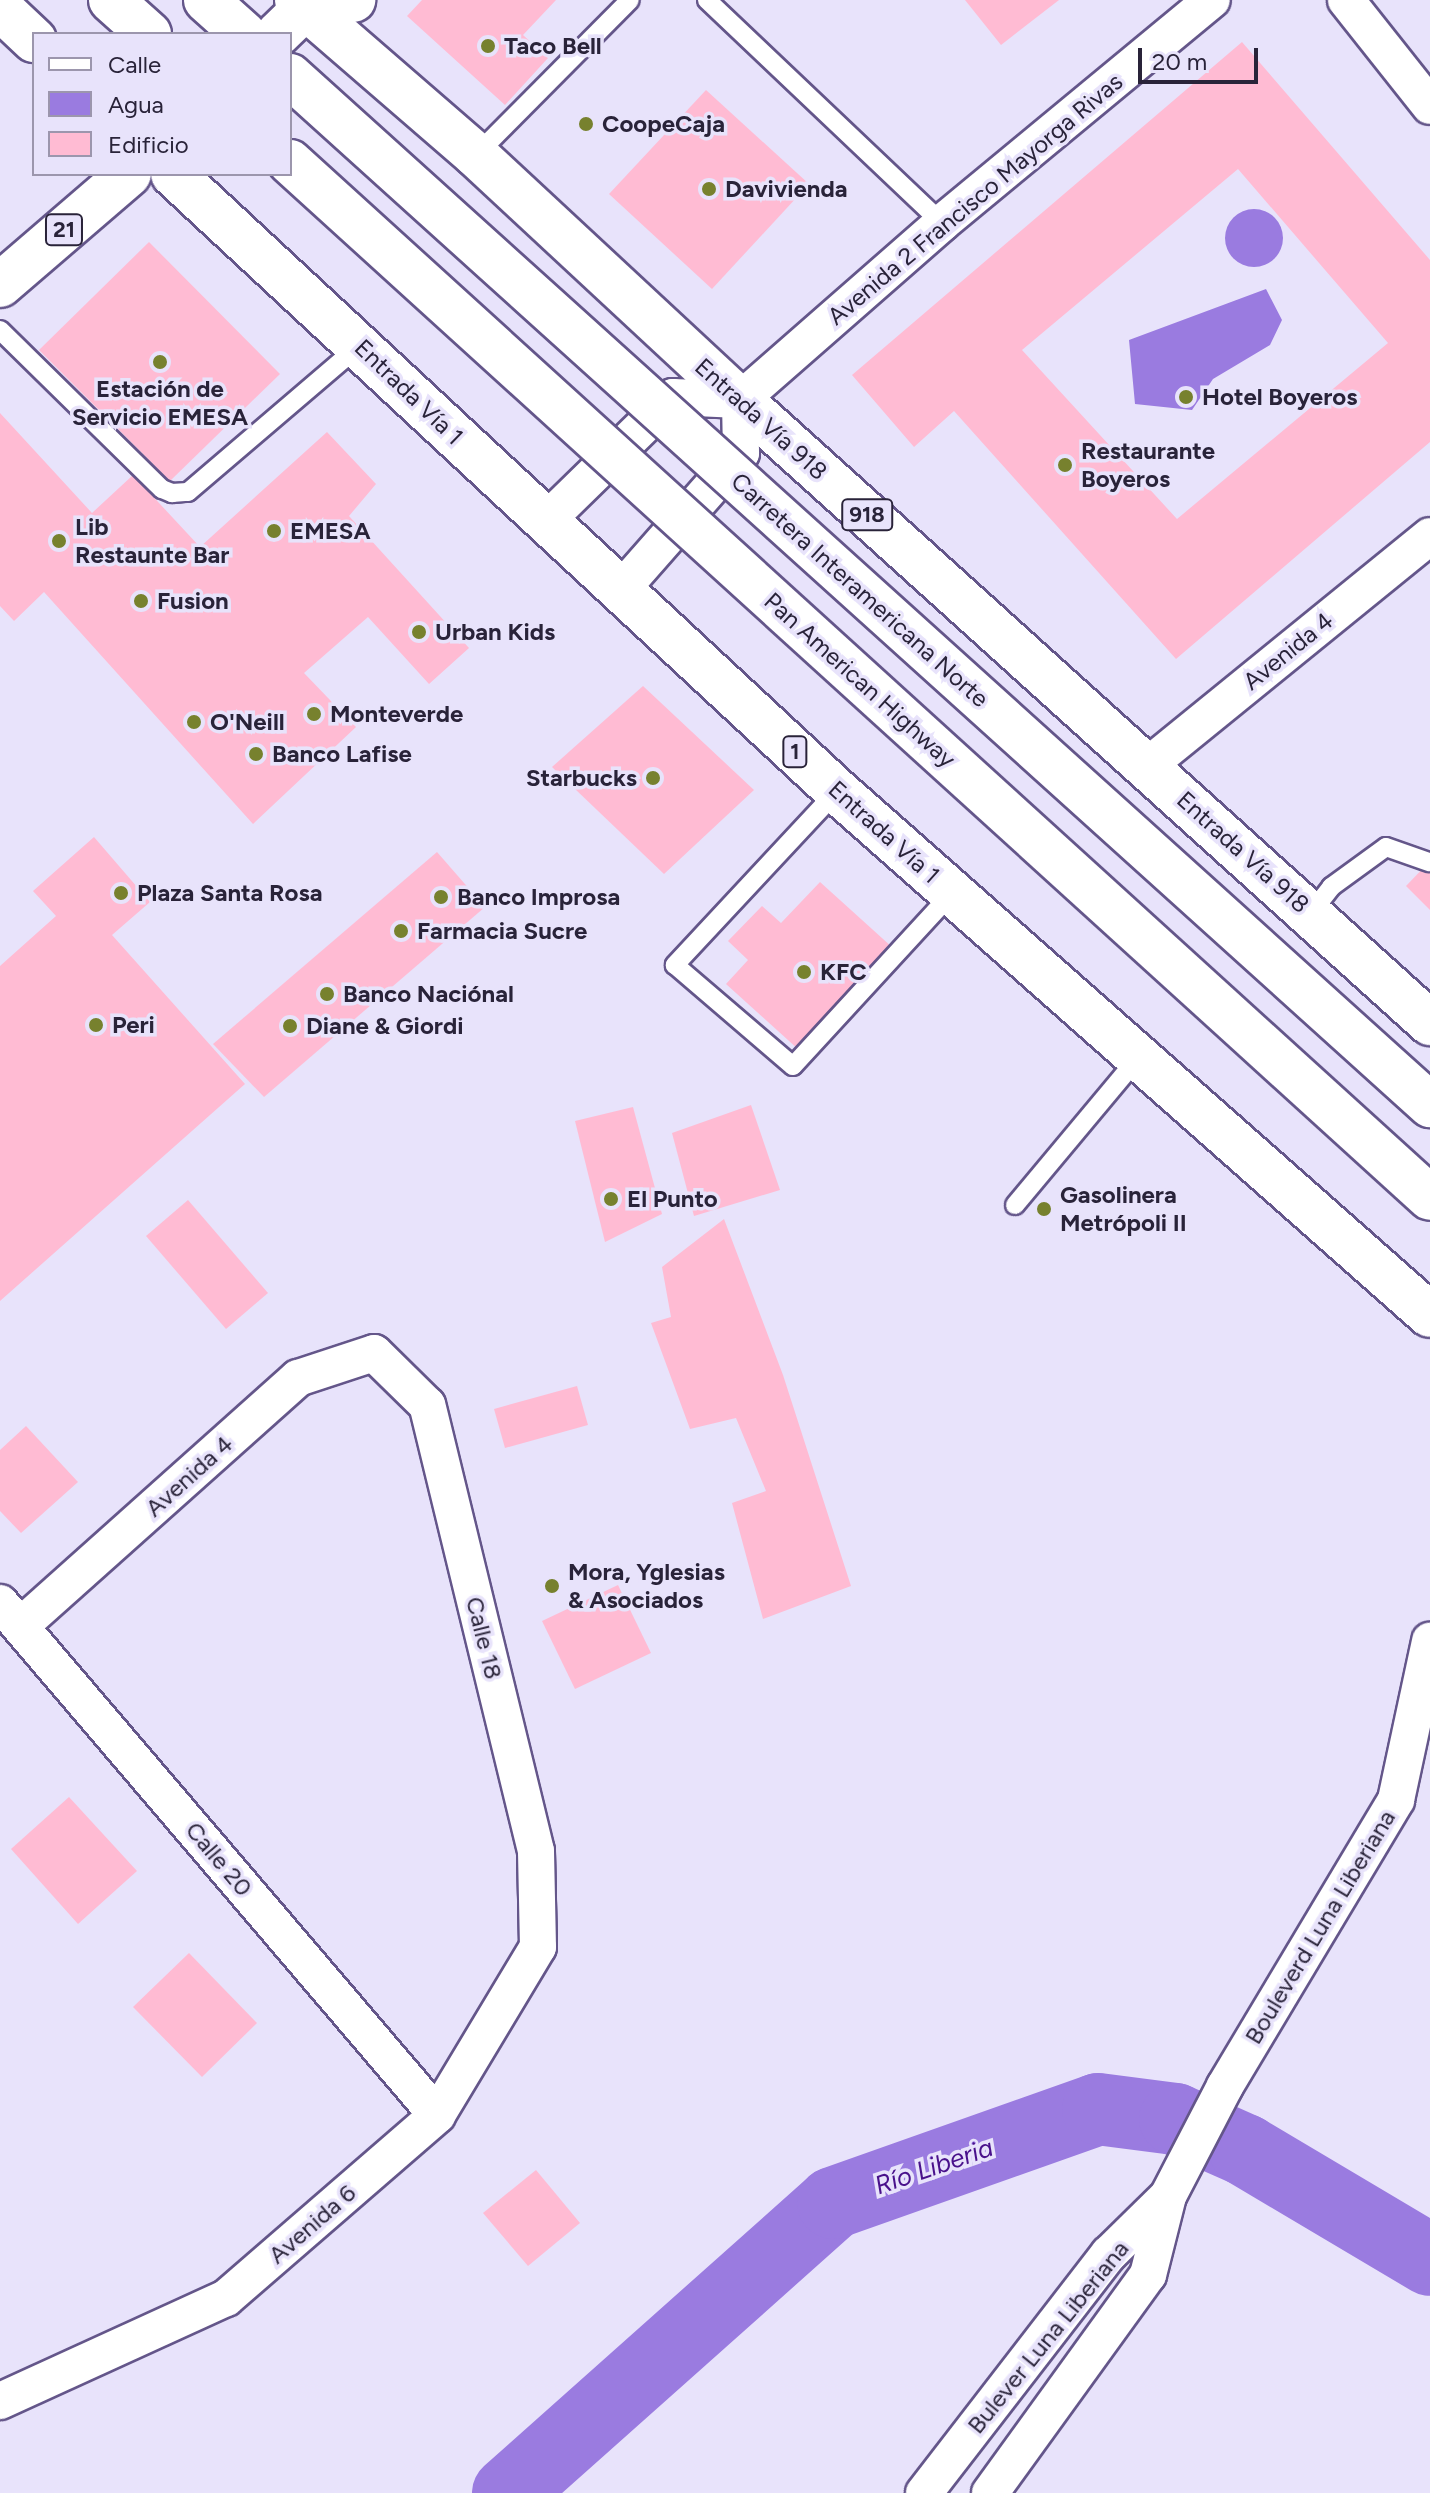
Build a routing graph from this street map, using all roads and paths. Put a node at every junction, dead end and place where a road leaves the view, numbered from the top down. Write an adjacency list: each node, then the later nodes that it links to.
1 (111, 0): 10 (main road)
2 (206, 0): 11 (main road)
3 (353, 0): 9 (main road, 918)
4 (630, 0): 15 (lane)
5 (707, 0): 19 (lane)
6 (1212, 0): 19 (street, Avenida 2 Francisco Mayorga Rivas)
7 (1346, 0): 14 (street)
8 (0, 8): 12 (main road)
9 (296, 10): 15 (main road, Entrada Vía 918 / 918)
10 (147, 32)
11 (242, 32)
12 (32, 38)
13 (292, 78): 34 (main road, Carretera Interamericana Norte, bridge)
14 (1430, 106)
15 (476, 155): 23 (main road, Entrada Vía 918 / 918)
16 (292, 164): 35 (main road, Pan American Highway, bridge)
17 (127, 176): 20 (main road, 21)
18 (175, 176): 22 (main road, Entrada Vía 1 / 1)
19 (942, 223): 23 (street, Avenida 2 Francisco Mayorga Rivas)
20 (0, 285)
21 (0, 330): 22 (lane)
22 (360, 345): 24 (main road, Entrada Vía 1 / 1)
23 (740, 400): 24 (street); 26 (street); 27 (main road, Entrada Vía 918 / 918)
24 (545, 522): 26 (main road, Entrada Vía 1 / 1)
25 (1430, 536): 27 (street, Avenida 4)
26 (619, 592): 28 (main road, Entrada Vía 1 / 1)
27 (1146, 767): 31 (main road, Entrada Vía 918 / 918)
28 (837, 791): 30 (main road, Entrada Vía 1 / 1); 30 (lane)
29 (1429, 862): 31 (lane)
30 (952, 893): 33 (main road, Entrada Vía 1 / 1)
31 (1311, 913): 32 (main road, Entrada Vía 918 / 918)
32 (1430, 1023)
33 (1137, 1059): 36 (lane); 37 (main road, Entrada Vía 1 / 1)
34 (1430, 1105)
35 (1430, 1198)
36 (1015, 1205)
37 (1430, 1315)
38 (374, 1353): 39 (street, Avenida 4); 41 (street, Calle 18)
39 (10, 1614): 42 (street, Calle 20)
40 (1430, 1641): 43 (street, Bouleverd Luna Liberiana)
41 (538, 1947): 42 (street, Avenida 6)
42 (437, 2115): 44 (street, Avenida 6)
43 (1174, 2184): 45 (street, Bulever Luna Liberiana); 46 (street, Bulever Luna Liberiana)
44 (0, 2401)
45 (924, 2493)
46 (990, 2493)

